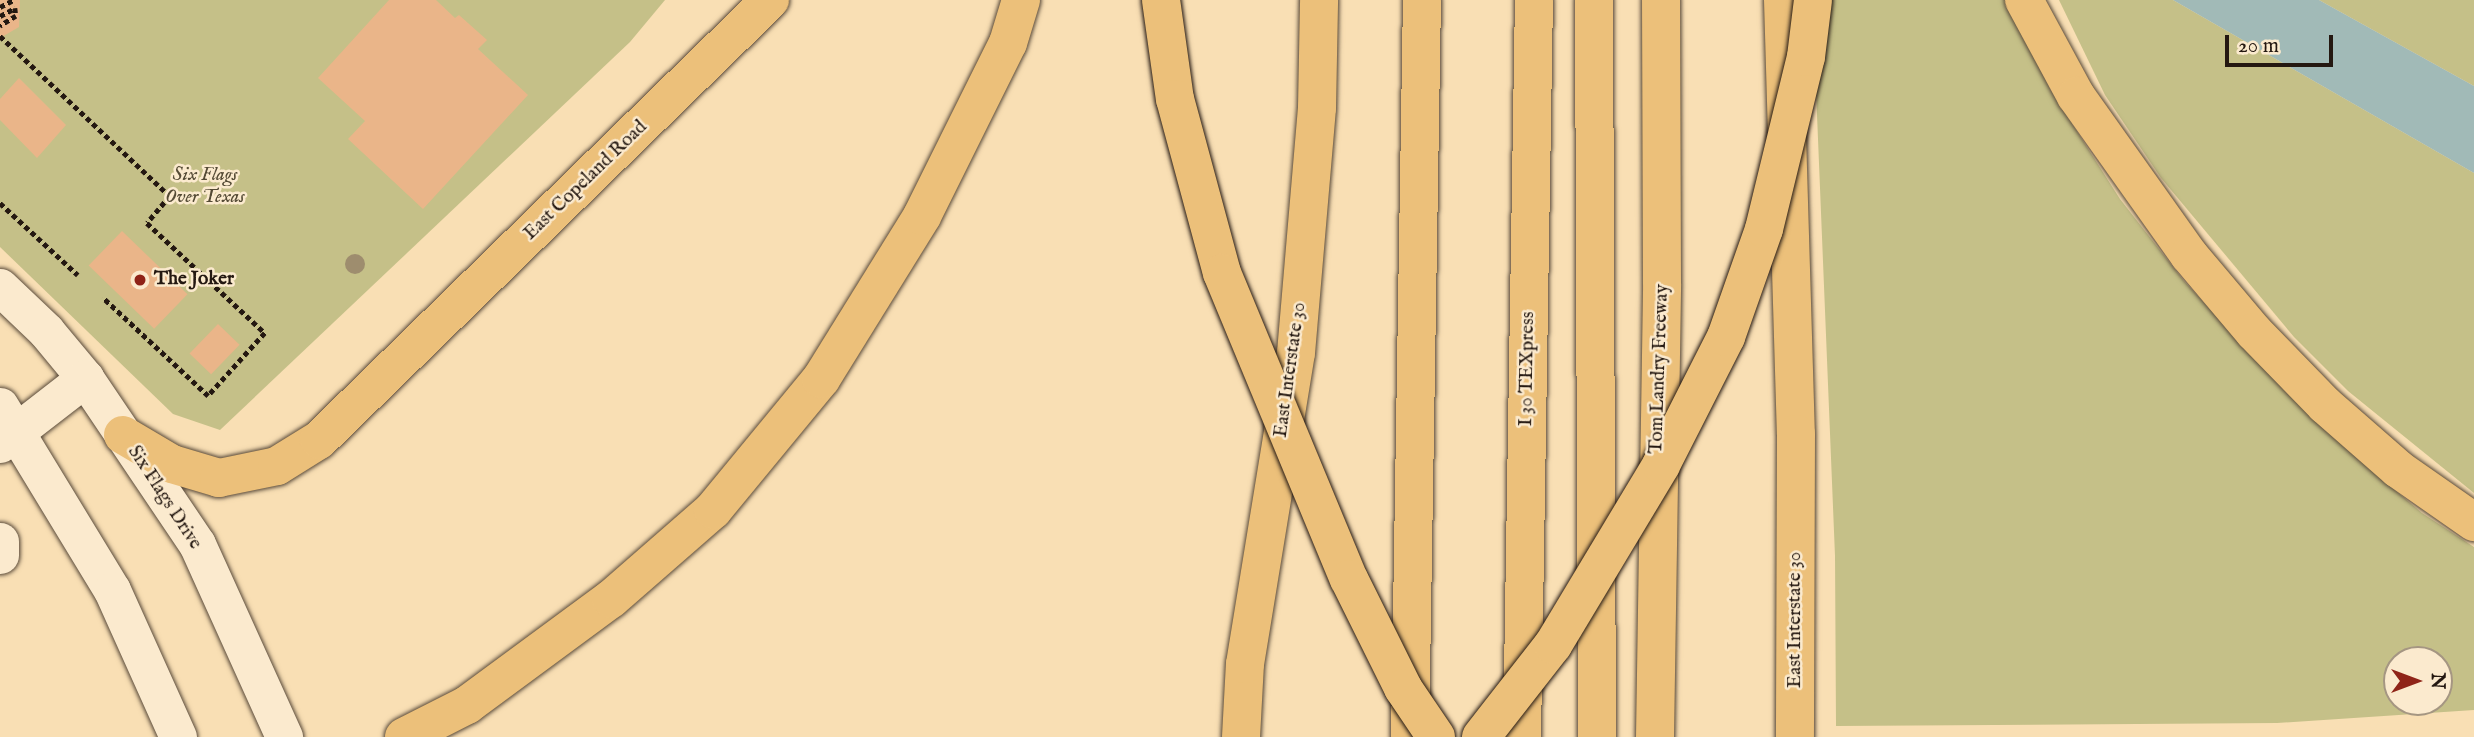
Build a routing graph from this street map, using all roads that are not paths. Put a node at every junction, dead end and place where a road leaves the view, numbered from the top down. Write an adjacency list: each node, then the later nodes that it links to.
1 (770, 0): 15 (main road, East Copeland Road)
2 (1021, 0): 21 (main road)
3 (1161, 0): 24 (main road, bridge)
4 (1319, 0): 22 (main road, East Interstate 30)
5 (1422, 0): 23 (main road)
6 (1534, 0): 26 (main road, I 30 TEXpress)
7 (1594, 0): 27 (main road)
8 (1661, 0): 28 (main road, Tom Landry Freeway)
9 (1783, 0): 29 (main road, East Interstate 30)
10 (1813, 0): 25 (main road, bridge)
11 (2024, 0): 16 (main road)
12 (0, 287): 13 (street, Six Flags Drive)
13 (85, 378): 14 (street); 15 (street, Six Flags Drive)
14 (6, 427): 19 (street)
15 (123, 435): 20 (street, Six Flags Drive)
16 (2474, 522)
17 (0, 541): 18 (street)
18 (0, 555)
19 (178, 737)
20 (284, 737)
21 (404, 737)
22 (1241, 737)
23 (1409, 737)
24 (1436, 737)
25 (1481, 737)
26 (1522, 737)
27 (1597, 737)
28 (1655, 737)
29 (1795, 737)

